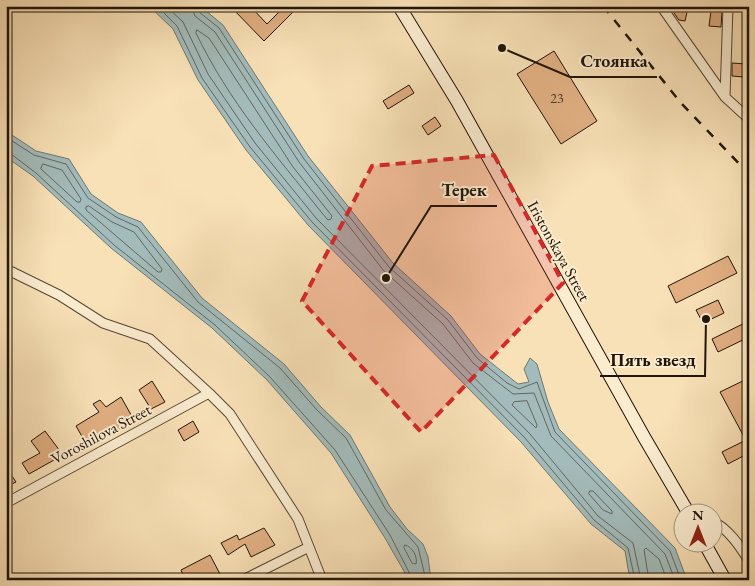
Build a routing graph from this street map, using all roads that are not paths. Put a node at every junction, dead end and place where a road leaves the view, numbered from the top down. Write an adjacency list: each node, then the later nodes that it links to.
1 (399, 6): 9 (main road, Iristonskaya Street)
2 (660, 6): 4 (street)
3 (728, 6): 4 (street)
4 (726, 97): 5 (street)
5 (749, 119)
6 (8, 273): 7 (street)
7 (209, 393): 8 (street, Voroshilova Street); 11 (street)
8 (6, 503)
9 (683, 504)
10 (722, 527): 13 (street)
11 (310, 547): 14 (street); 15 (street)
12 (710, 554): 16 (main road)
13 (749, 561)
14 (244, 580)
15 (322, 580)
16 (724, 580)

